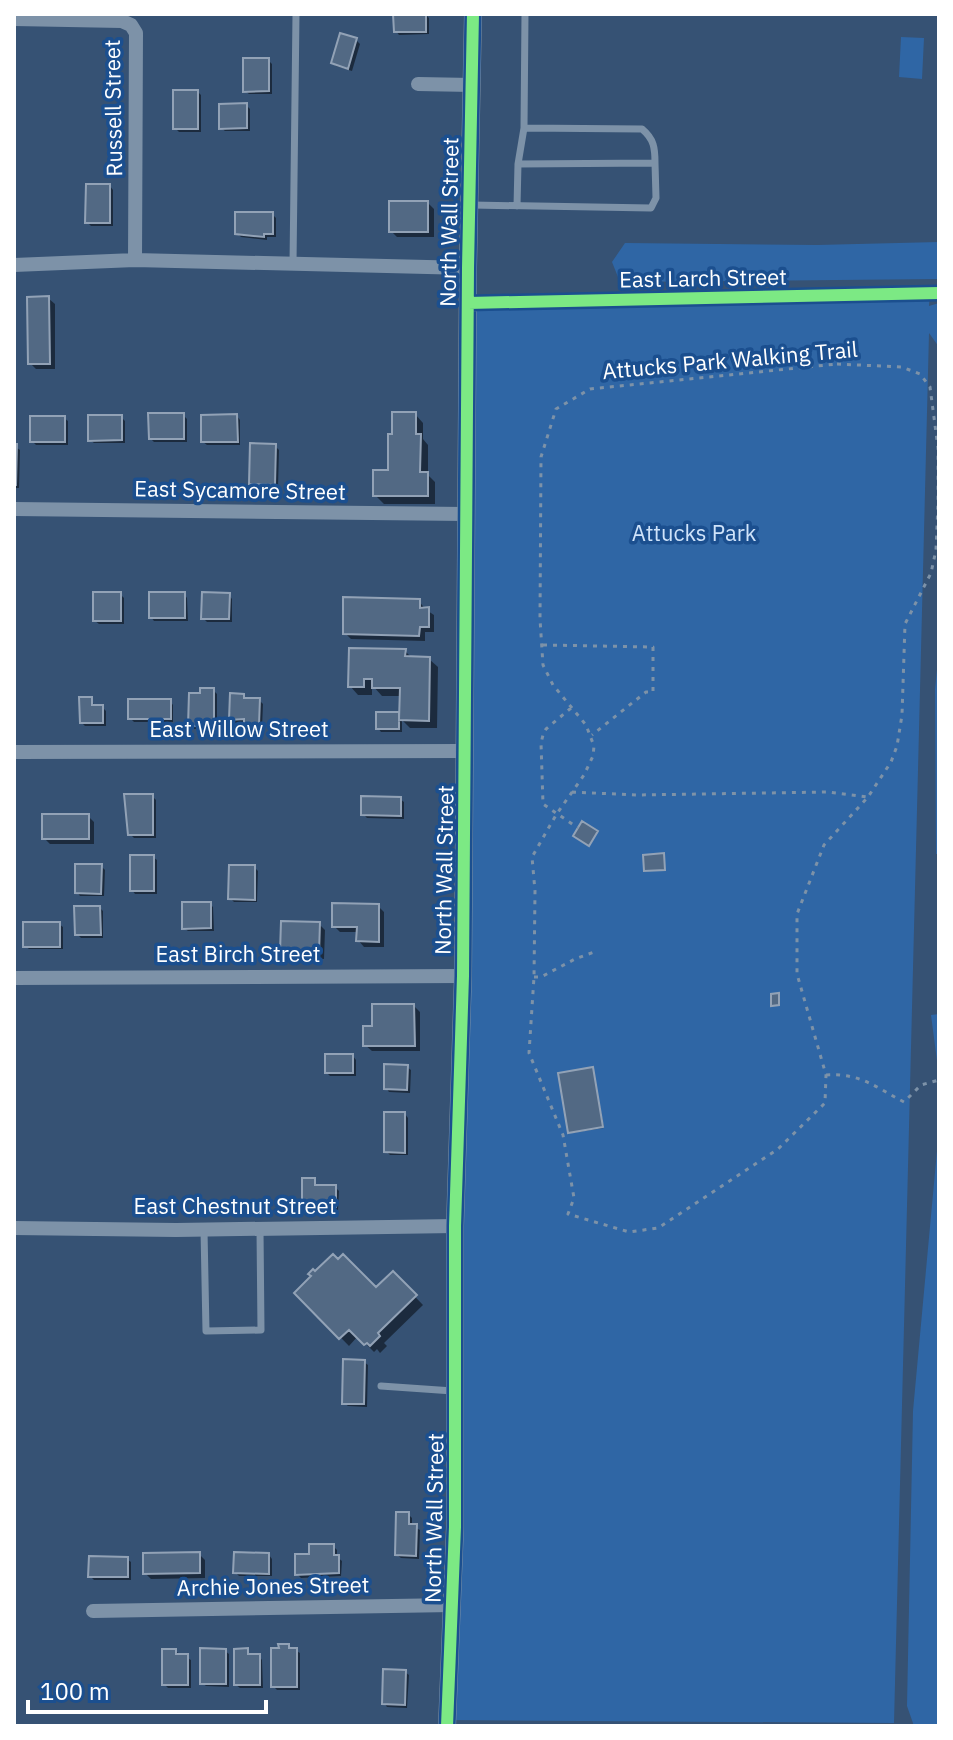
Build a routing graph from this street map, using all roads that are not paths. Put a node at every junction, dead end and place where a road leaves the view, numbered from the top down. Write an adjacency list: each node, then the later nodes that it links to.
1 (296, 14): 13 (lane)
2 (473, 14): 6 (street, North Wall Street)
3 (525, 14): 7 (lane)
4 (14, 19): 12 (street, Russell Street)
5 (418, 84): 6 (street)
6 (472, 85): 10 (street, North Wall Street)
7 (524, 128): 8 (lane); 9 (lane)
8 (655, 163): 9 (lane); 11 (lane)
9 (518, 164): 11 (lane)
10 (470, 205): 11 (lane); 15 (street, North Wall Street)
11 (517, 206)
12 (135, 260): 13 (street); 14 (street)
13 (293, 264): 15 (street)
14 (14, 265)
15 (468, 268): 17 (street, North Wall Street)
16 (939, 293): 17 (street, East Larch Street)
17 (468, 303): 19 (street, North Wall Street)
18 (14, 509): 19 (street, East Sycamore Street)
19 (465, 514): 20 (street, North Wall Street)
20 (465, 751): 21 (street, East Willow Street); 22 (street, North Wall Street)
21 (14, 752)
22 (463, 976): 23 (street, East Birch Street); 24 (street, North Wall Street)
23 (14, 978)
24 (455, 1226): 26 (street, East Chestnut Street); 29 (street, North Wall Street)
25 (14, 1228): 27 (street, East Chestnut Street)
26 (260, 1229): 27 (street, East Chestnut Street); 27 (lane)
27 (204, 1230)
28 (381, 1386): 29 (lane)
29 (455, 1391): 30 (street, North Wall Street)
30 (453, 1605): 31 (street, Archie Jones Street); 32 (street, North Wall Street)
31 (93, 1611)
32 (447, 1726)

